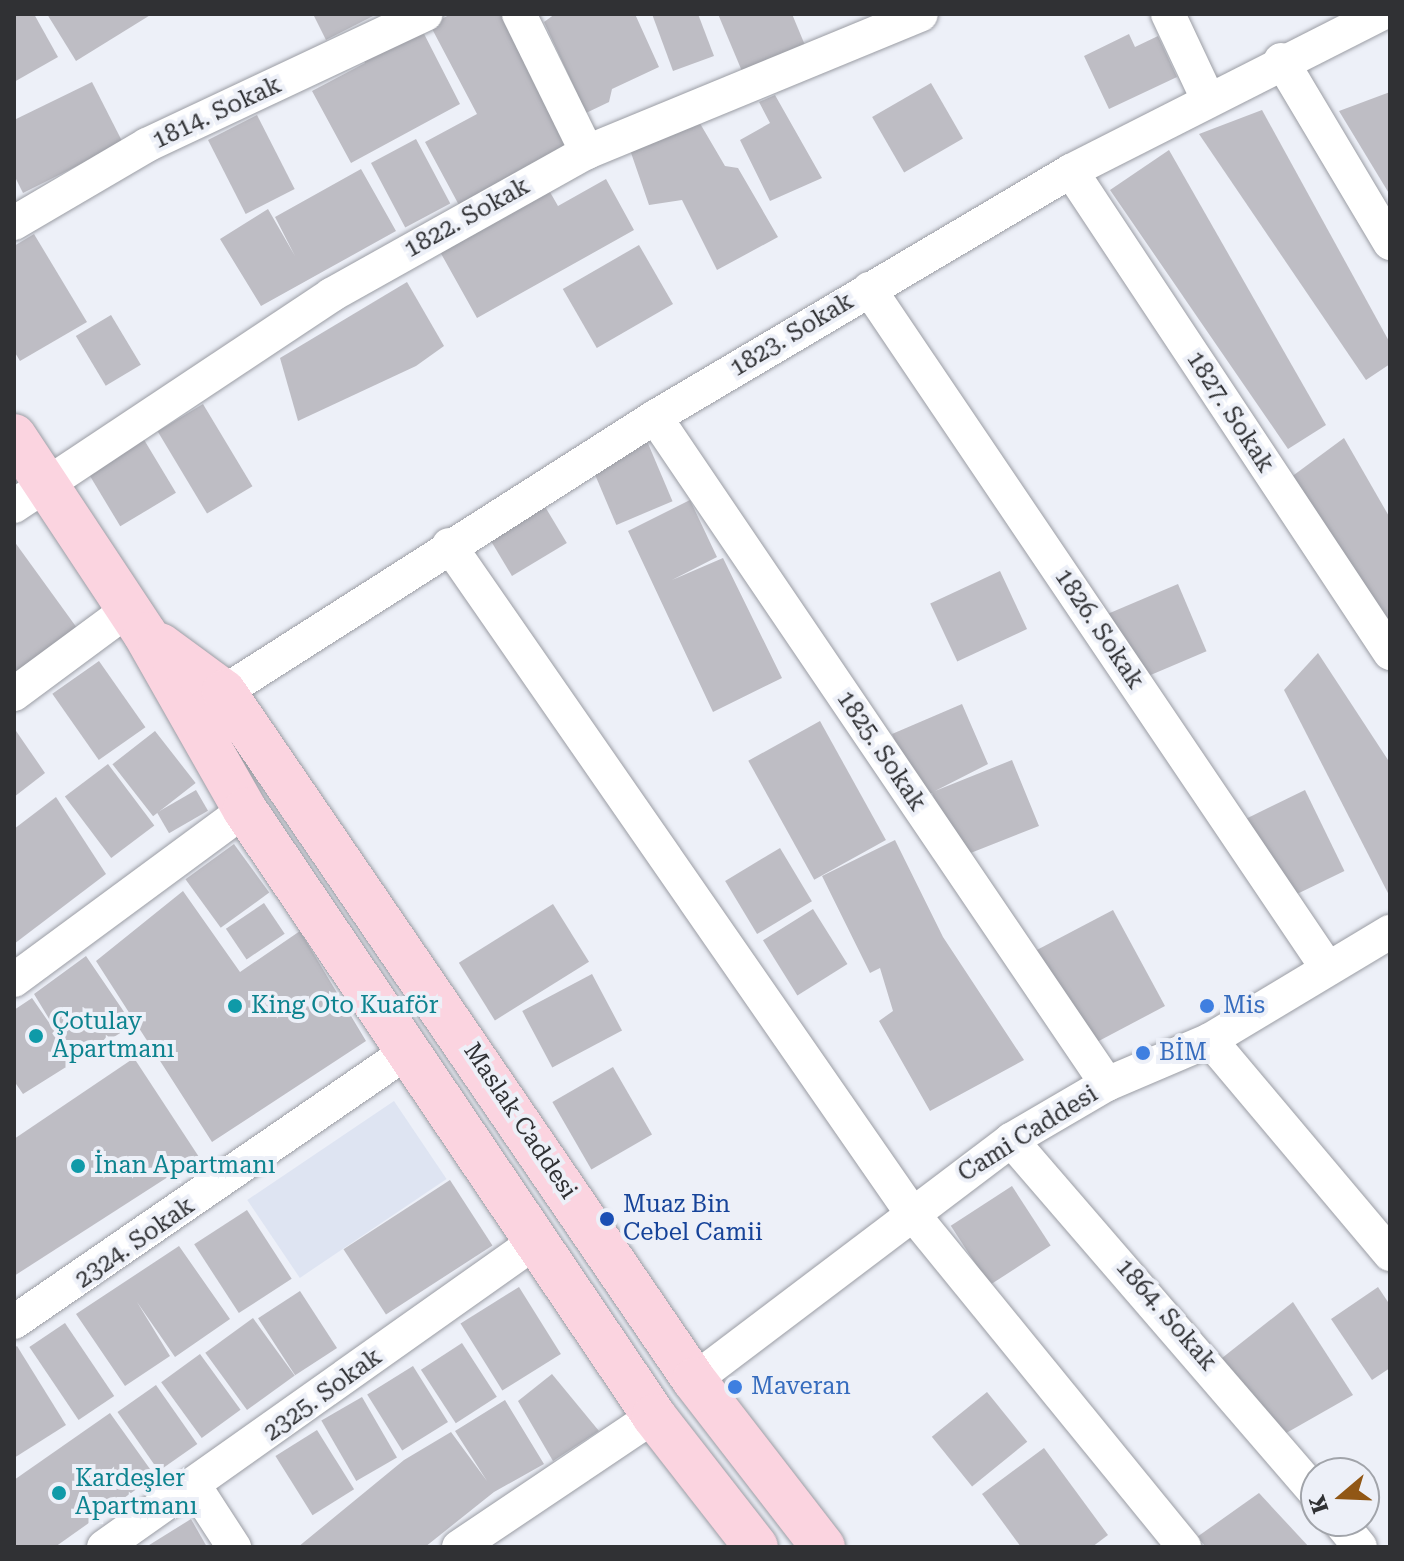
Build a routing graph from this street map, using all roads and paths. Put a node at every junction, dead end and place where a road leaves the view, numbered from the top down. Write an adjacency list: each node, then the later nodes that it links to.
1 (426, 14): 11 (street, 1814. Sokak)
2 (519, 14): 9 (street)
3 (921, 14): 9 (street, 1822. Sokak)
4 (1168, 14): 8 (street)
5 (1383, 14): 6 (street); 7 (street, 1823. Sokak)
6 (1390, 21)
7 (1281, 60): 8 (street, 1823. Sokak); 12 (street)
8 (1208, 99): 10 (street, 1823. Sokak)
9 (587, 152): 16 (street, 1822. Sokak)
10 (1071, 171): 13 (street, 1823. Sokak); 19 (street, 1827. Sokak)
11 (14, 223)
12 (1390, 243)
13 (869, 289): 14 (street, 1823. Sokak); 24 (street, 1826. Sokak)
14 (655, 417): 17 (street, 1823. Sokak); 28 (street, 1825. Sokak)
15 (14, 436): 16 (main road, Maslak Caddesi)
16 (30, 495): 18 (main road, Maslak Caddesi)
17 (449, 545): 20 (street, 1823. Sokak); 30 (street)
18 (135, 622): 20 (main road, Maslak Caddesi); 21 (street); 22 (main road, Maslak Caddesi)
19 (1390, 653)
20 (224, 692): 34 (main road, Maslak Caddesi)
21 (14, 694)
22 (245, 810): 25 (street); 27 (main road, Maslak Caddesi)
23 (1390, 932): 24 (street, Cami Caddesi)
24 (1328, 969): 26 (street, Cami Caddesi)
25 (14, 980)
26 (1210, 1040): 28 (street, Cami Caddesi); 32 (street)
27 (411, 1049): 31 (main road, Maslak Caddesi); 33 (street, 2324. Sokak)
28 (1107, 1084): 29 (street, Cami Caddesi)
29 (1011, 1140): 30 (street, Cami Caddesi); 36 (street, 1864. Sokak)
30 (911, 1212): 34 (street, Cami Caddesi); 43 (street)
31 (539, 1239): 35 (main road, Maslak Caddesi); 37 (street, 2325. Sokak)
32 (1390, 1254)
33 (14, 1322)
34 (694, 1380): 42 (main road, Maslak Caddesi)
35 (654, 1416): 40 (street); 41 (main road, Maslak Caddesi)
36 (1300, 1474)
37 (195, 1487): 38 (street, 2325. Sokak); 39 (street)
38 (104, 1547)
39 (234, 1547)
40 (459, 1547)
41 (756, 1547)
42 (823, 1547)
43 (1184, 1547)

